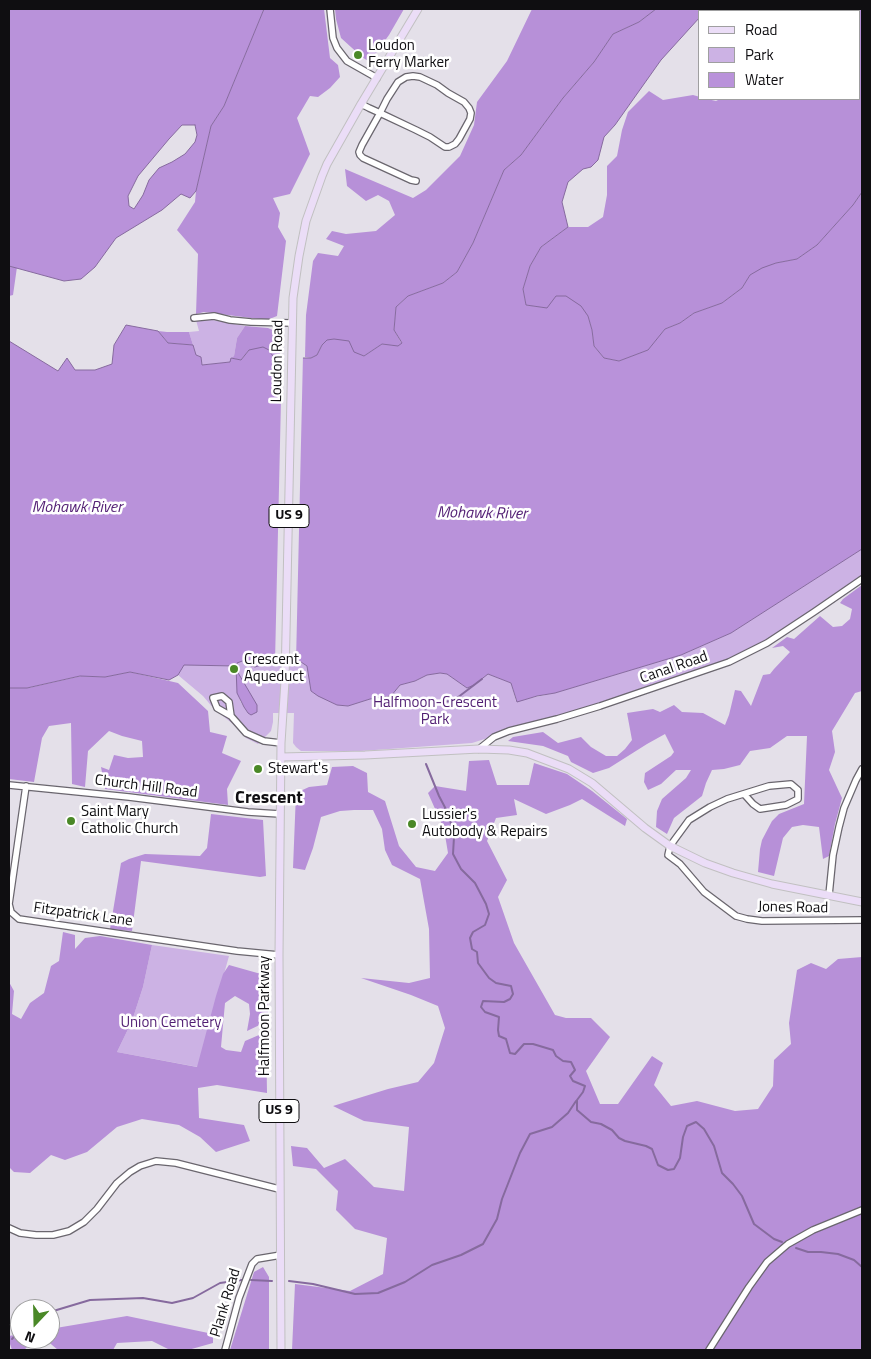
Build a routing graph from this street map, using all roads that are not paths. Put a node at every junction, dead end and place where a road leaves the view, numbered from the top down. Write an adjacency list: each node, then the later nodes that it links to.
1 (330, 9): 3 (street)
2 (418, 9): 3 (main road, Loudon Road / US 9)
3 (377, 78): 4 (main road, Loudon Road / US 9)
4 (361, 104): 5 (street); 8 (main road, Loudon Road / US 9)
5 (380, 113): 5 (street); 6 (street)
6 (416, 181)
7 (194, 318): 8 (street)
8 (292, 323): 11 (main road, Loudon Road / US 9)
9 (862, 578): 12 (street, Canal Road)
10 (231, 716): 11 (street)
11 (281, 743): 13 (main road, Halfmoon Parkway / US 9)
12 (480, 748): 13 (main road); 19 (main road)
13 (281, 757): 18 (main road, Halfmoon Parkway / US 9)
14 (862, 769): 20 (street)
15 (9, 785): 16 (street, Church Hill Road)
16 (26, 786): 18 (street, Church Hill Road); 23 (street, Fitzpatrick Lane)
17 (744, 794): 17 (street); 19 (street)
18 (280, 814): 23 (main road, Halfmoon Parkway / US 9)
19 (670, 846): 20 (main road); 22 (street, Jones Road)
20 (829, 895): 21 (main road)
21 (862, 902)
22 (862, 920)
23 (279, 955): 24 (main road, Halfmoon Parkway / US 9)
24 (280, 1189): 26 (street); 27 (main road, Halfmoon Parkway / US 9)
25 (862, 1210): 30 (street)
26 (9, 1229)
27 (281, 1255): 28 (street, Plank Road); 29 (main road, Halfmoon Parkway / US 9)
28 (225, 1350)
29 (281, 1350)
30 (709, 1350)

